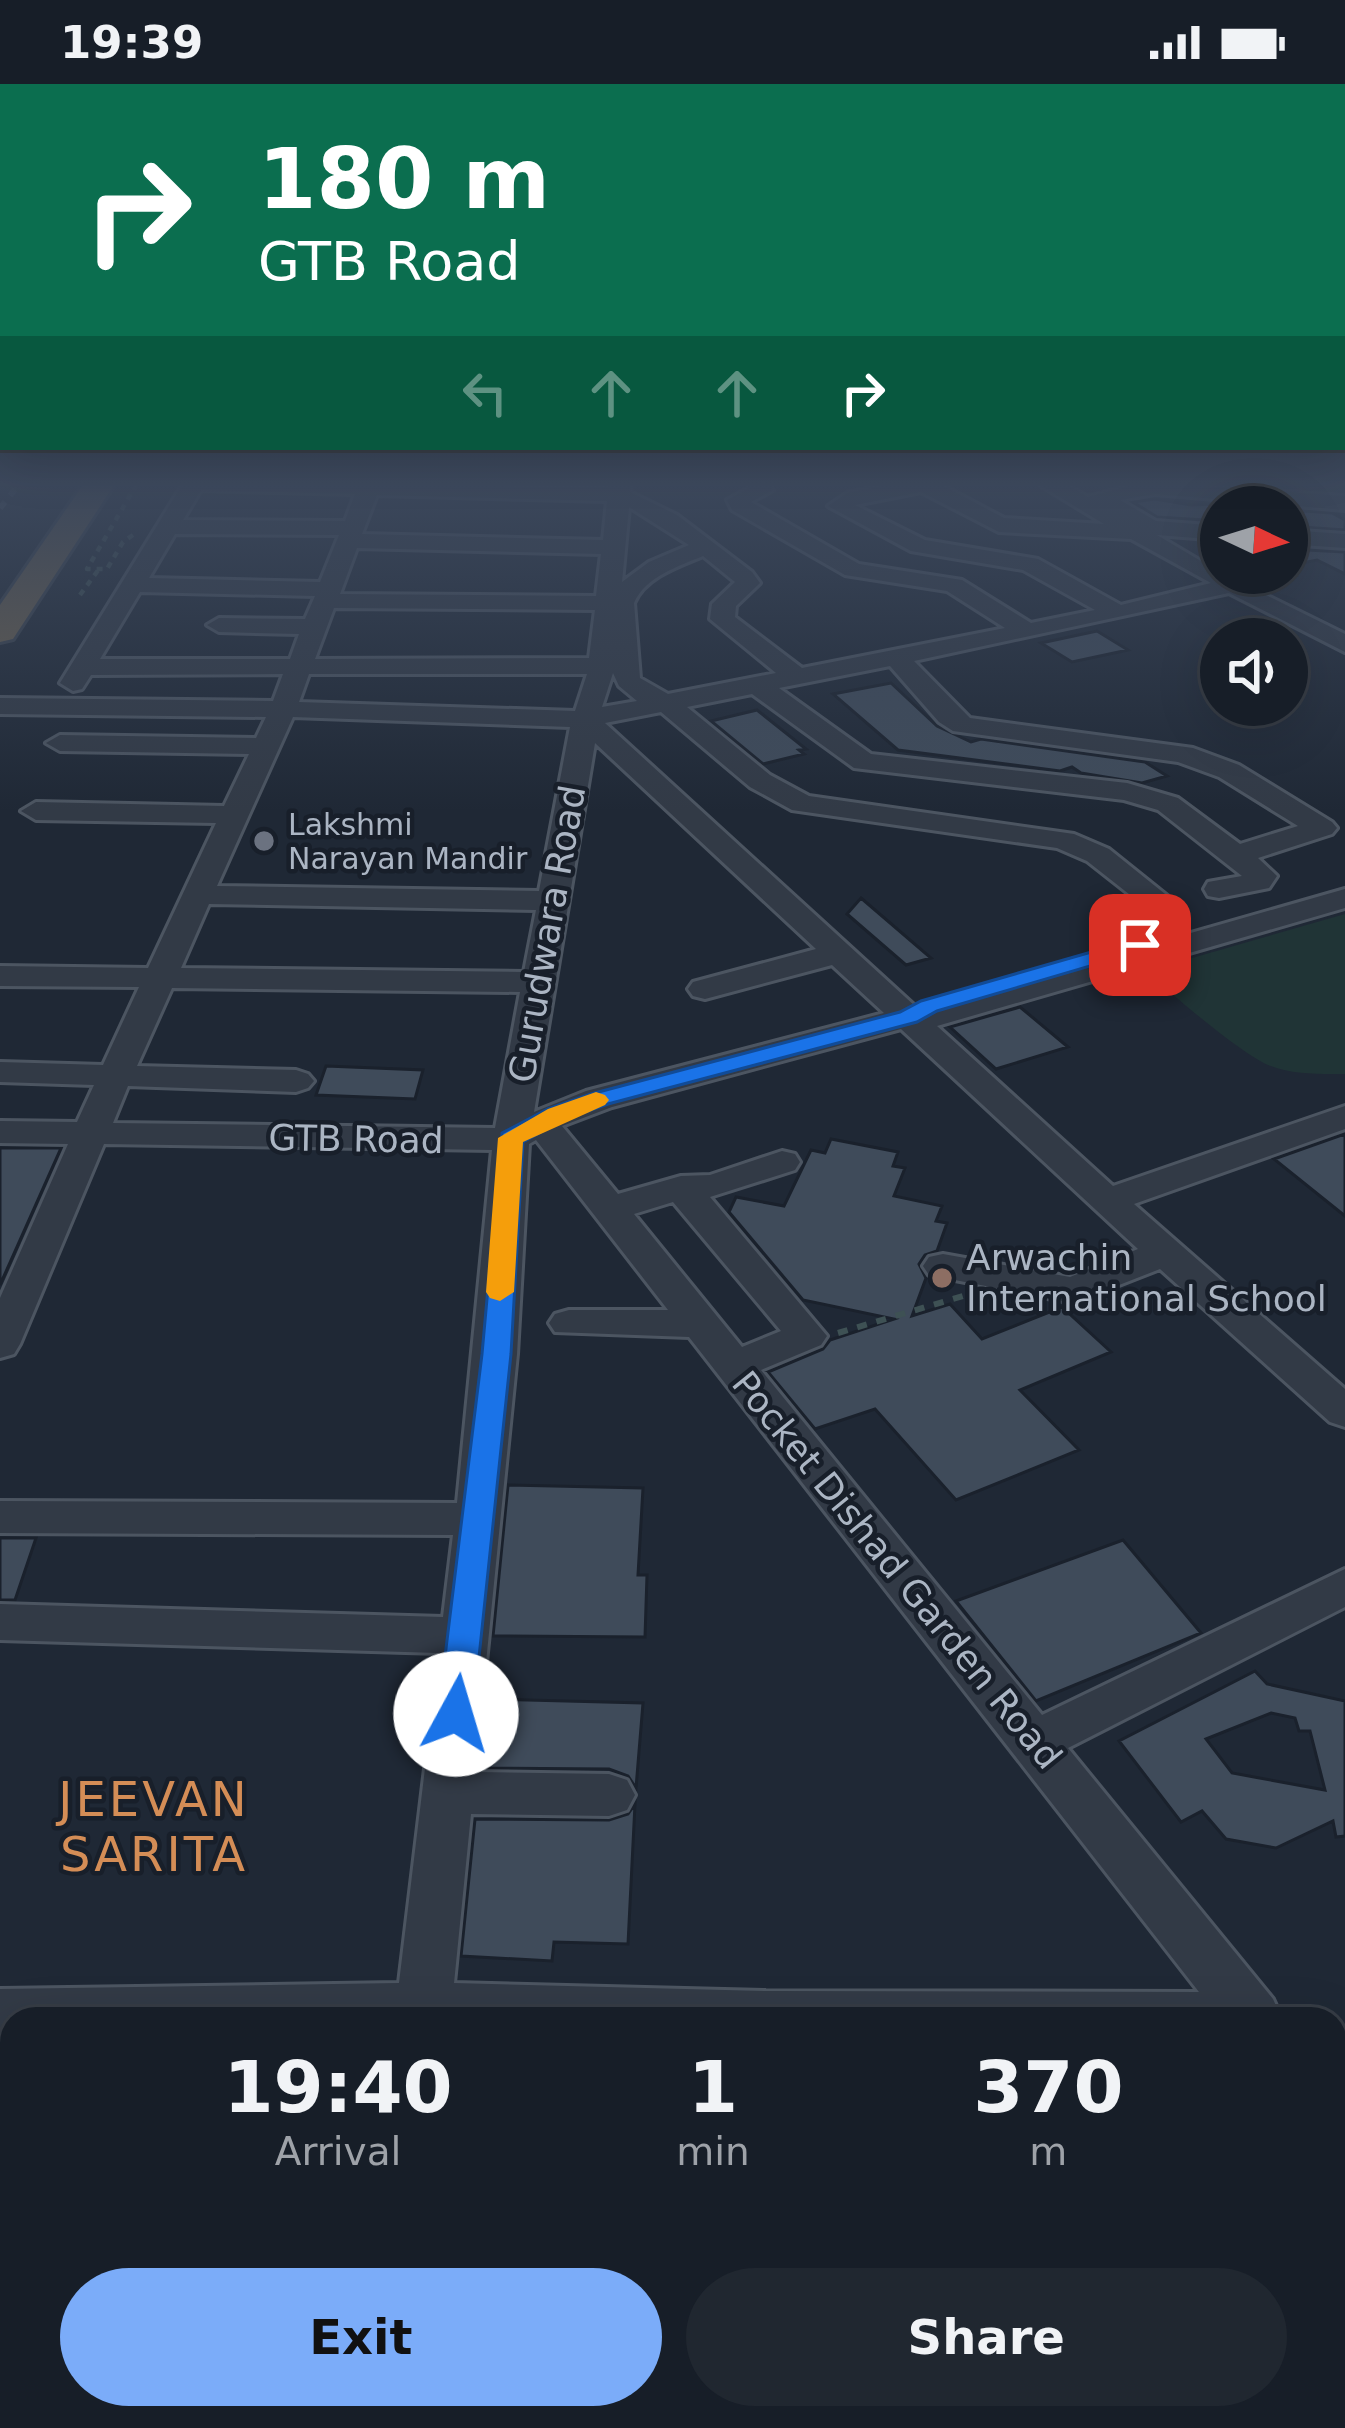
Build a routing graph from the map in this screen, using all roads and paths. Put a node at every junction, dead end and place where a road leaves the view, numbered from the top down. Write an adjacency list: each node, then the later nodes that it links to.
1 (27, 591): 18 (highway)
2 (83, 591): 13 (path)
3 (127, 591): 23 (street)
4 (193, 591): 15 (street)
5 (329, 591): 15 (street)
6 (609, 591): 14 (street, Gurudwara Road)
7 (627, 591): 27 (street)
8 (739, 591): 25 (street)
9 (969, 591): 19 (street)
10 (1079, 591): 16 (street)
11 (1200, 593): 16 (street)
12 (1249, 594): 20 (street)
13 (80, 596)
14 (608, 603): 15 (street); 22 (street, Gurudwara Road)
15 (324, 605): 17 (street); 24 (street)
16 (1118, 613): 19 (street)
17 (219, 625)
18 (0, 631)
19 (1027, 631): 21 (street)
20 (1345, 644)
21 (896, 657): 25 (street); 36 (street)
22 (601, 666): 24 (street); 31 (street, Gurudwara Road)
23 (82, 667): 24 (street); 29 (street)
24 (295, 669): 30 (street)
25 (797, 677): 26 (street)
26 (757, 685): 27 (street); 36 (street)
27 (666, 703): 31 (street); 41 (street)
28 (0, 706): 29 (street)
29 (59, 707): 30 (street)
30 (283, 709): 31 (street); 33 (street)
31 (585, 719): 40 (street, Gurudwara Road); 42 (street)
32 (60, 743): 33 (street)
33 (266, 746): 35 (street)
34 (36, 811): 35 (street)
35 (235, 815): 38 (street)
36 (1237, 855): 37 (street)
37 (1219, 889)
38 (200, 895): 40 (street); 43 (street)
39 (1330, 896): 47 (street, GTB Road)
40 (553, 901): 45 (street, Gurudwara Road)
41 (1160, 902)
42 (836, 954): 46 (street); 47 (street)
43 (164, 975): 44 (street); 45 (street); 49 (street)
44 (0, 976)
45 (539, 982): 52 (street, Gurudwara Road)
46 (705, 989)
47 (909, 1017): 52 (street, GTB Road); 57 (street)
48 (0, 1072): 49 (street)
49 (116, 1074): 50 (street); 54 (street)
50 (296, 1081)
51 (1345, 1117): 57 (street)
52 (526, 1130): 54 (street, GTB Road); 58 (street, Pocket Dishad Garden Road); 69 (street, Gurudwara Road)
53 (0, 1132): 54 (street, GTB Road)
54 (92, 1134): 65 (street)
55 (782, 1162): 56 (street)
56 (681, 1187): 58 (street); 64 (street)
57 (1107, 1201): 59 (street)
58 (609, 1209): 63 (street, Pocket Dishad Garden Road)
59 (1165, 1252): 60 (street); 67 (street)
60 (943, 1266)
61 (978, 1291): 64 (path)
62 (568, 1323): 63 (street)
63 (702, 1324): 66 (street, Pocket Dishad Garden Road)
64 (807, 1336): 66 (street)
65 (0, 1344)
66 (734, 1365): 73 (street, Pocket Dishad Garden Road)
67 (1345, 1412)
68 (0, 1516): 69 (street)
69 (476, 1519): 72 (street, Gurudwara Road)
70 (1345, 1586): 73 (street)
71 (0, 1622): 72 (street)
72 (464, 1636): 74 (street, Gurudwara Road)
73 (1034, 1742): 77 (street, Pocket Dishad Garden Road)
74 (447, 1793): 75 (street); 76 (street, Gurudwara Road)
75 (609, 1795)
76 (424, 2007)
77 (1245, 2007)

